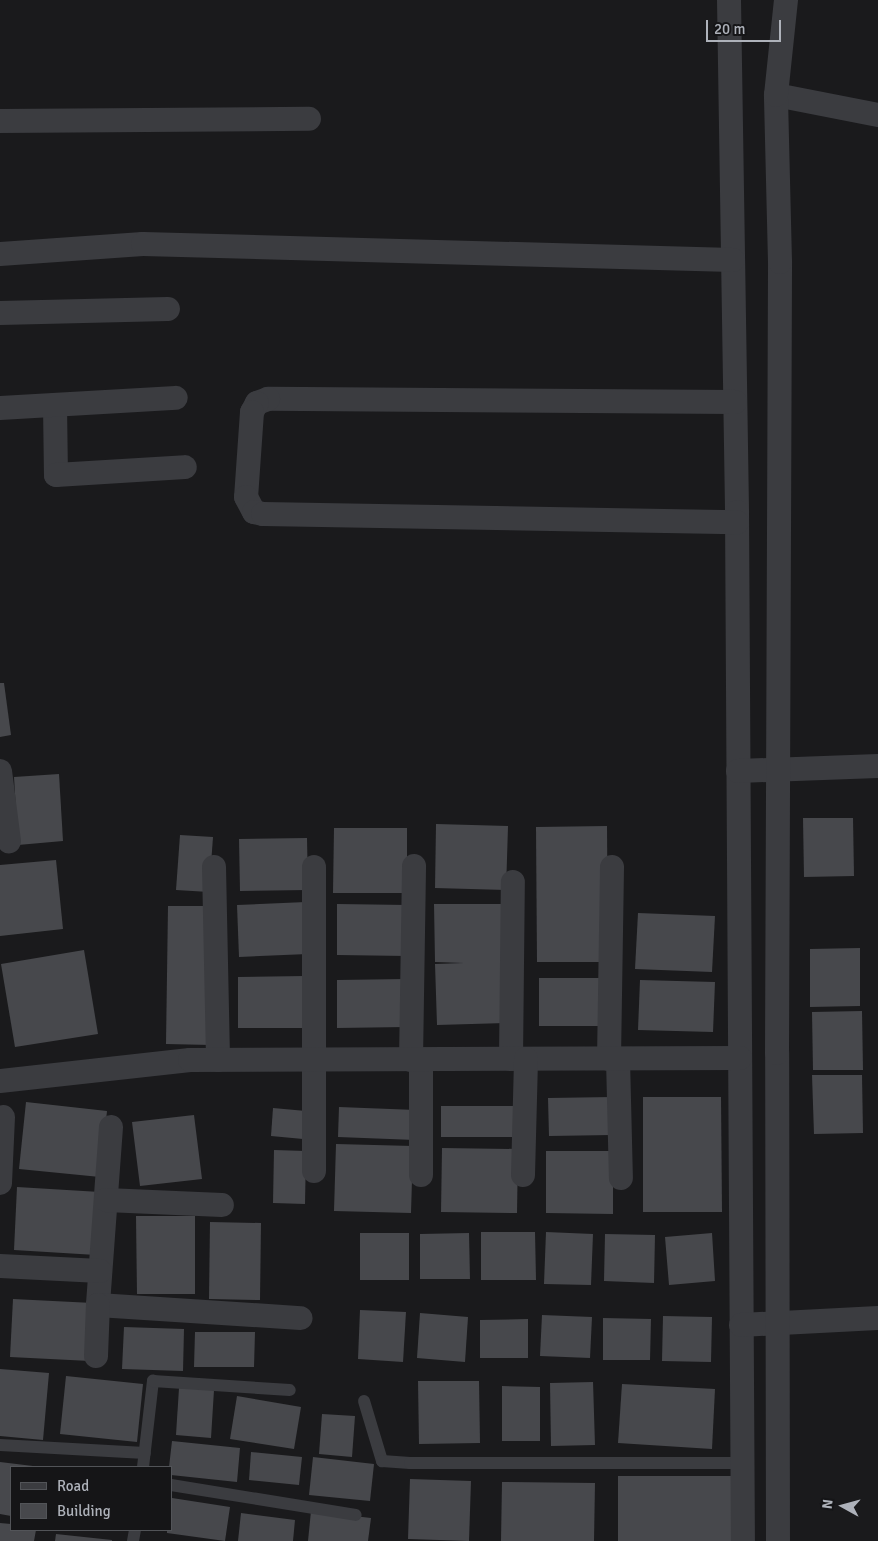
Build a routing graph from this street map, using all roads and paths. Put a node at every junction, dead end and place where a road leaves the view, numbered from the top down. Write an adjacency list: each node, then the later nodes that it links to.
1 (729, 0): 8 (street)
2 (786, 0): 3 (street)
3 (776, 95): 4 (street); 18 (street)
4 (878, 115)
5 (309, 119): 6 (street)
6 (0, 121)
7 (0, 254): 8 (street)
8 (733, 260): 12 (street)
9 (168, 309): 10 (street)
10 (0, 313)
11 (176, 398): 13 (street)
12 (735, 402): 16 (street); 16 (street)
13 (55, 404): 14 (street); 15 (street)
14 (0, 408)
15 (185, 467)
16 (737, 522): 20 (street)
17 (878, 766): 18 (street)
18 (778, 769): 20 (street); 48 (street)
19 (0, 771): 21 (street)
20 (738, 771): 27 (street)
21 (9, 841)
22 (414, 866): 32 (street)
23 (214, 867): 30 (street)
24 (314, 867): 31 (street)
25 (612, 867): 29 (street)
26 (514, 882): 28 (street)
27 (740, 1058): 29 (street); 49 (street)
28 (519, 1059): 29 (street); 32 (street); 38 (street)
29 (614, 1059): 39 (street)
30 (218, 1060): 31 (street); 33 (street)
31 (314, 1060): 32 (street); 36 (street)
32 (416, 1060): 37 (street)
33 (0, 1081)
34 (4, 1117): 40 (street)
35 (111, 1127): 41 (street)
36 (314, 1171)
37 (421, 1175)
38 (523, 1175)
39 (621, 1178)
40 (0, 1183)
41 (106, 1200): 42 (street); 44 (street)
42 (222, 1206)
43 (0, 1266): 44 (street)
44 (100, 1271): 45 (street)
45 (98, 1305): 46 (street); 50 (street)
46 (301, 1318)
47 (878, 1318): 48 (street)
48 (778, 1323): 49 (street); 60 (street)
49 (741, 1325): 55 (street)
50 (96, 1356)
51 (290, 1390): 54 (lane)
52 (364, 1401): 55 (lane)
53 (0, 1445): 54 (lane)
54 (144, 1453): 56 (lane)
55 (742, 1463): 59 (street)
56 (143, 1466)
57 (172, 1486): 58 (lane)
58 (356, 1515)
59 (743, 1541)
60 (778, 1541)

